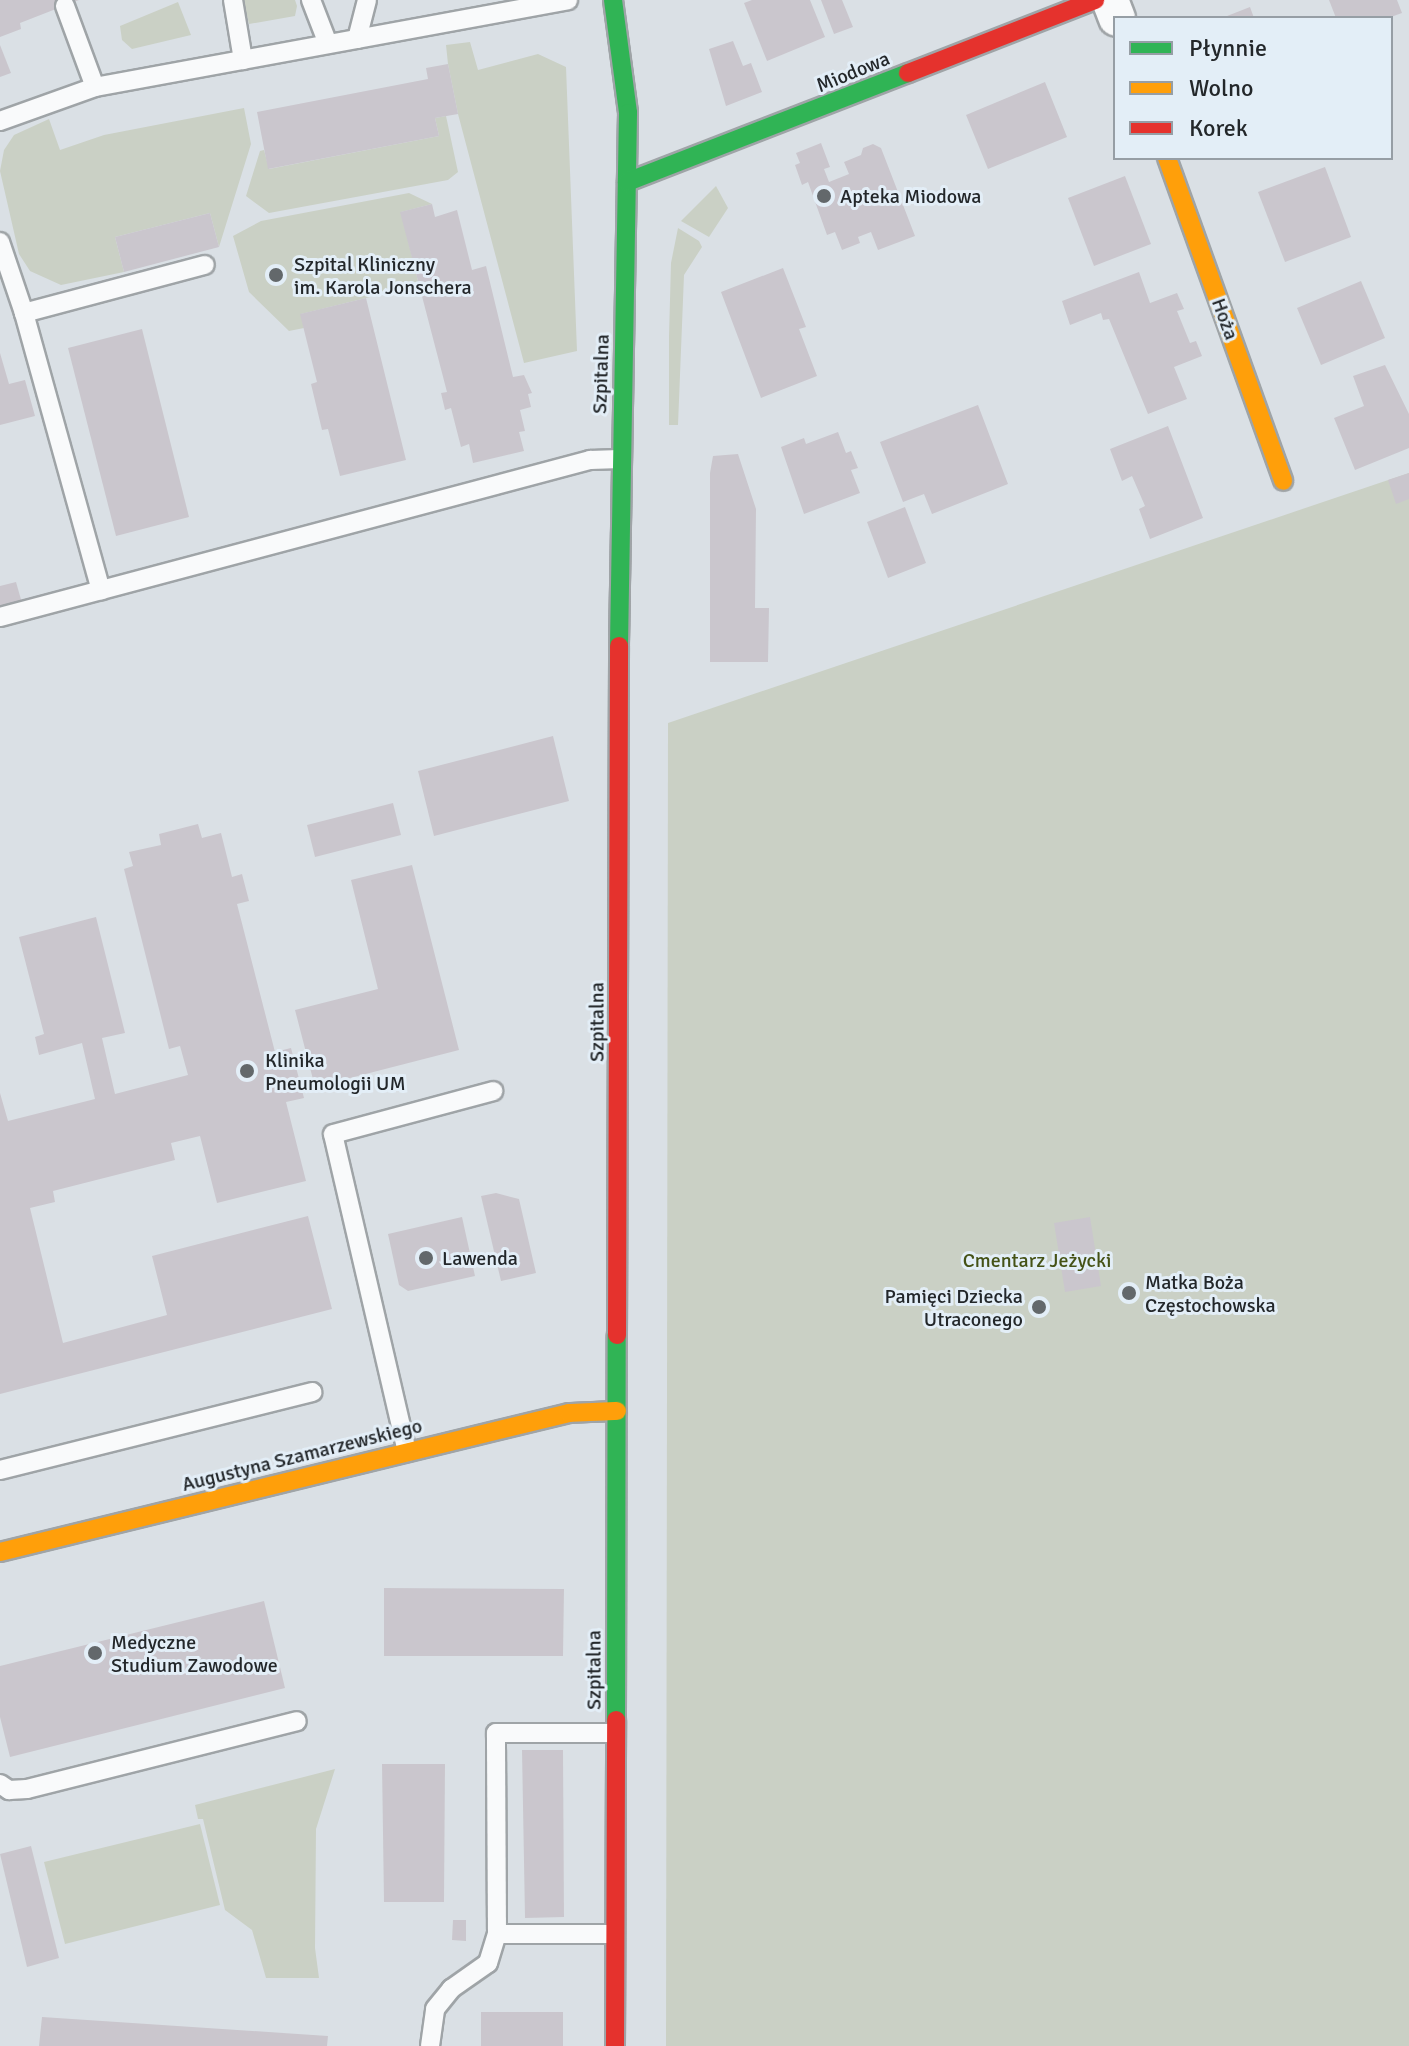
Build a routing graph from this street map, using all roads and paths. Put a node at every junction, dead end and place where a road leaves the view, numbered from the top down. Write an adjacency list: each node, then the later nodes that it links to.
1 (311, 0): 9 (lane)
2 (367, 0): 8 (lane)
3 (568, 0): 8 (lane)
4 (613, 0): 14 (street, Szpitalna)
5 (1095, 0): 14 (street, Miodowa)
6 (232, 3): 10 (lane)
7 (65, 6): 11 (lane)
8 (357, 39): 9 (lane)
9 (328, 44): 10 (lane)
10 (243, 60): 11 (lane)
11 (95, 87): 12 (lane)
12 (0, 121)
13 (1168, 160): 19 (street, Hoża)
14 (627, 182): 18 (street, Szpitalna)
15 (0, 242): 17 (lane)
16 (205, 265): 17 (lane)
17 (24, 313): 20 (lane)
18 (620, 459): 20 (lane); 24 (street, Szpitalna)
19 (1283, 481)
20 (101, 591): 21 (lane)
21 (0, 617)
22 (493, 1091): 25 (lane)
23 (312, 1392): 26 (lane)
24 (617, 1411): 25 (street, Augustyna Szamarzewskiego); 29 (street, Szpitalna)
25 (407, 1452): 27 (street, Augustyna Szamarzewskiego)
26 (0, 1470)
27 (0, 1552)
28 (297, 1721): 30 (lane)
29 (615, 1733): 31 (lane); 32 (street, Szpitalna)
30 (0, 1784)
31 (497, 1934): 32 (lane); 33 (lane)
32 (615, 1934): 34 (street, Szpitalna)
33 (430, 2046)
34 (615, 2046)

